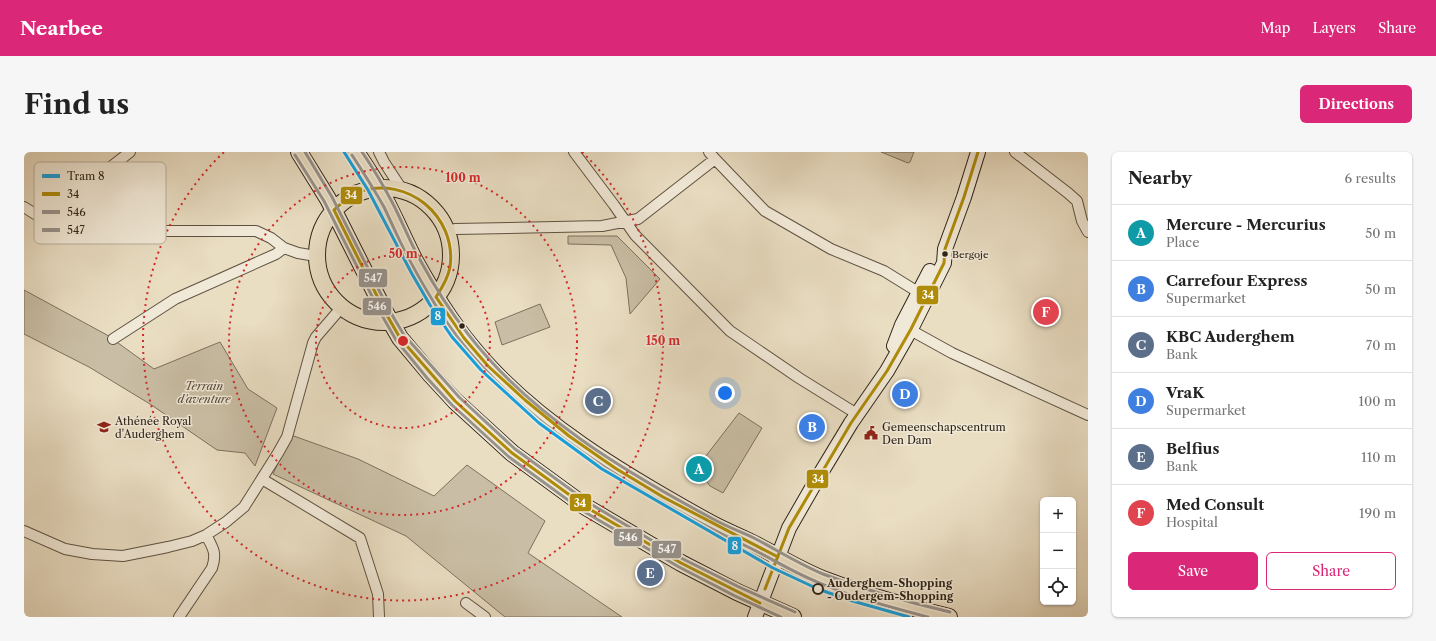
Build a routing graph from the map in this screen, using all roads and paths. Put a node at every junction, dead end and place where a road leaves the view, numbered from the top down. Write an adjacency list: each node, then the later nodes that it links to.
1 (130, 152): 9 (street)
2 (299, 152): 13 (main road)
3 (356, 152): 10 (main road)
4 (379, 152): 11 (street)
5 (574, 152): 15 (street)
6 (978, 152): 20 (main road)
7 (1014, 152): 17 (street)
8 (712, 156): 15 (street); 22 (street)
9 (117, 162)
10 (379, 188): 11 (main road); 13 (main road); 23 (main road)
11 (403, 191): 18 (main road)
12 (24, 207): 14 (street)
13 (334, 210): 21 (main road); 25 (main road)
14 (34, 213)
15 (626, 222): 18 (street); 28 (street)
16 (166, 231): 19 (street)
17 (1088, 232)
18 (447, 233): 23 (main road)
19 (284, 248): 21 (street); 27 (street)
20 (945, 249): 22 (main road); 26 (main road)
21 (316, 256): 24 (main road)
22 (918, 292): 26 (main road)
23 (436, 297): 25 (main road); 33 (main road)
24 (341, 308): 25 (main road); 30 (street)
25 (391, 322): 35 (main road)
26 (906, 327): 28 (main road); 29 (street)
27 (113, 340)
28 (856, 414): 33 (main road)
29 (1088, 415)
30 (262, 479): 32 (street); 37 (street)
31 (24, 531): 32 (street)
32 (206, 535): 36 (street)
33 (778, 557): 35 (main road); 40 (main road)
34 (466, 603): 38 (street)
35 (758, 610): 39 (main road)
36 (180, 617)
37 (379, 617)
38 (485, 617)
39 (793, 617)
40 (949, 617)

